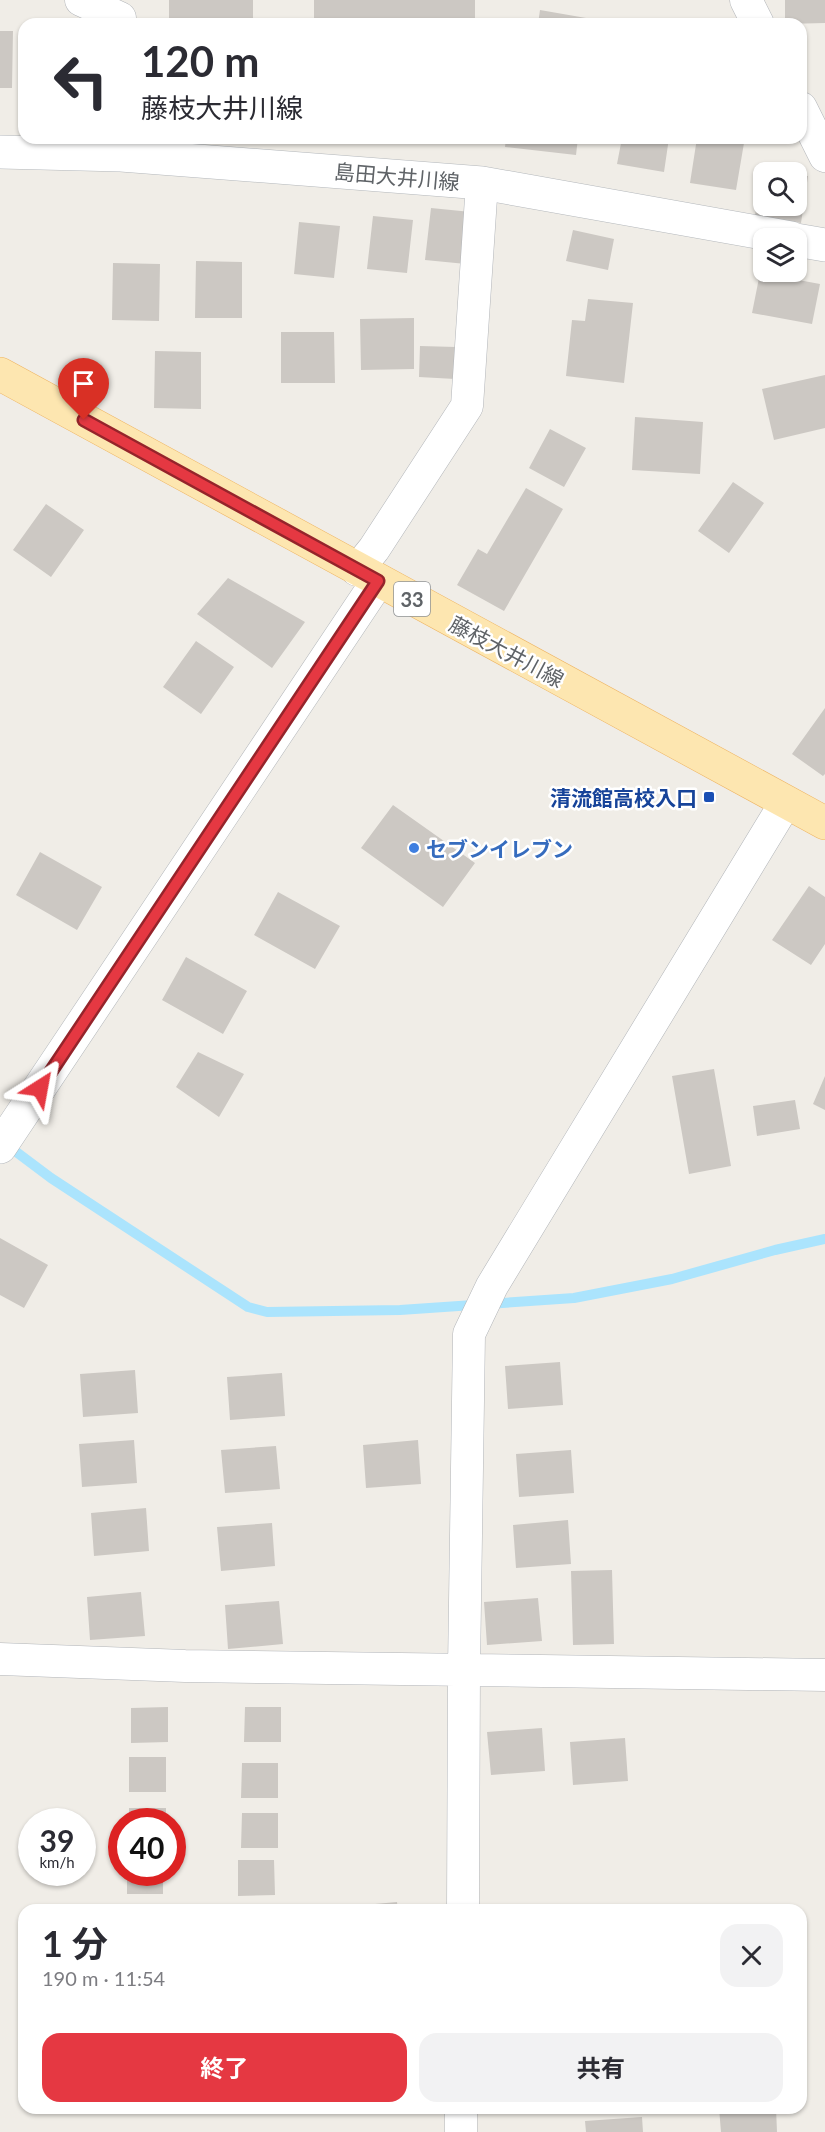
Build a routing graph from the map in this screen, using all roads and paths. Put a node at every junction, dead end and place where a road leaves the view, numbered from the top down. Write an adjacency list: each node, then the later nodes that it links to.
1 (81, 0): 3 (street)
2 (746, 0): 4 (street)
3 (122, 14)
4 (755, 18)
5 (807, 118): 6 (street)
6 (823, 143)
7 (121, 146): 8 (main road, 島田大井川線); 9 (main road, 島田大井川線)
8 (0, 152)
9 (482, 183): 10 (main road, 島田大井川線); 14 (street)
10 (753, 231)
11 (807, 242): 12 (main road)
12 (825, 245)
13 (0, 374): 14 (main road, 藤枝大井川線 / 33)
14 (368, 575): 15 (main road, 藤枝大井川線 / 33); 17 (main road)
15 (786, 802): 16 (main road, 藤枝大井川線 / 33); 19 (street)
16 (825, 823)
17 (8, 1136)
18 (0, 1659): 19 (street)
19 (464, 1669): 20 (street); 21 (street)
20 (825, 1676)
21 (463, 1904)
22 (461, 2114): 23 (street)
23 (461, 2132)

